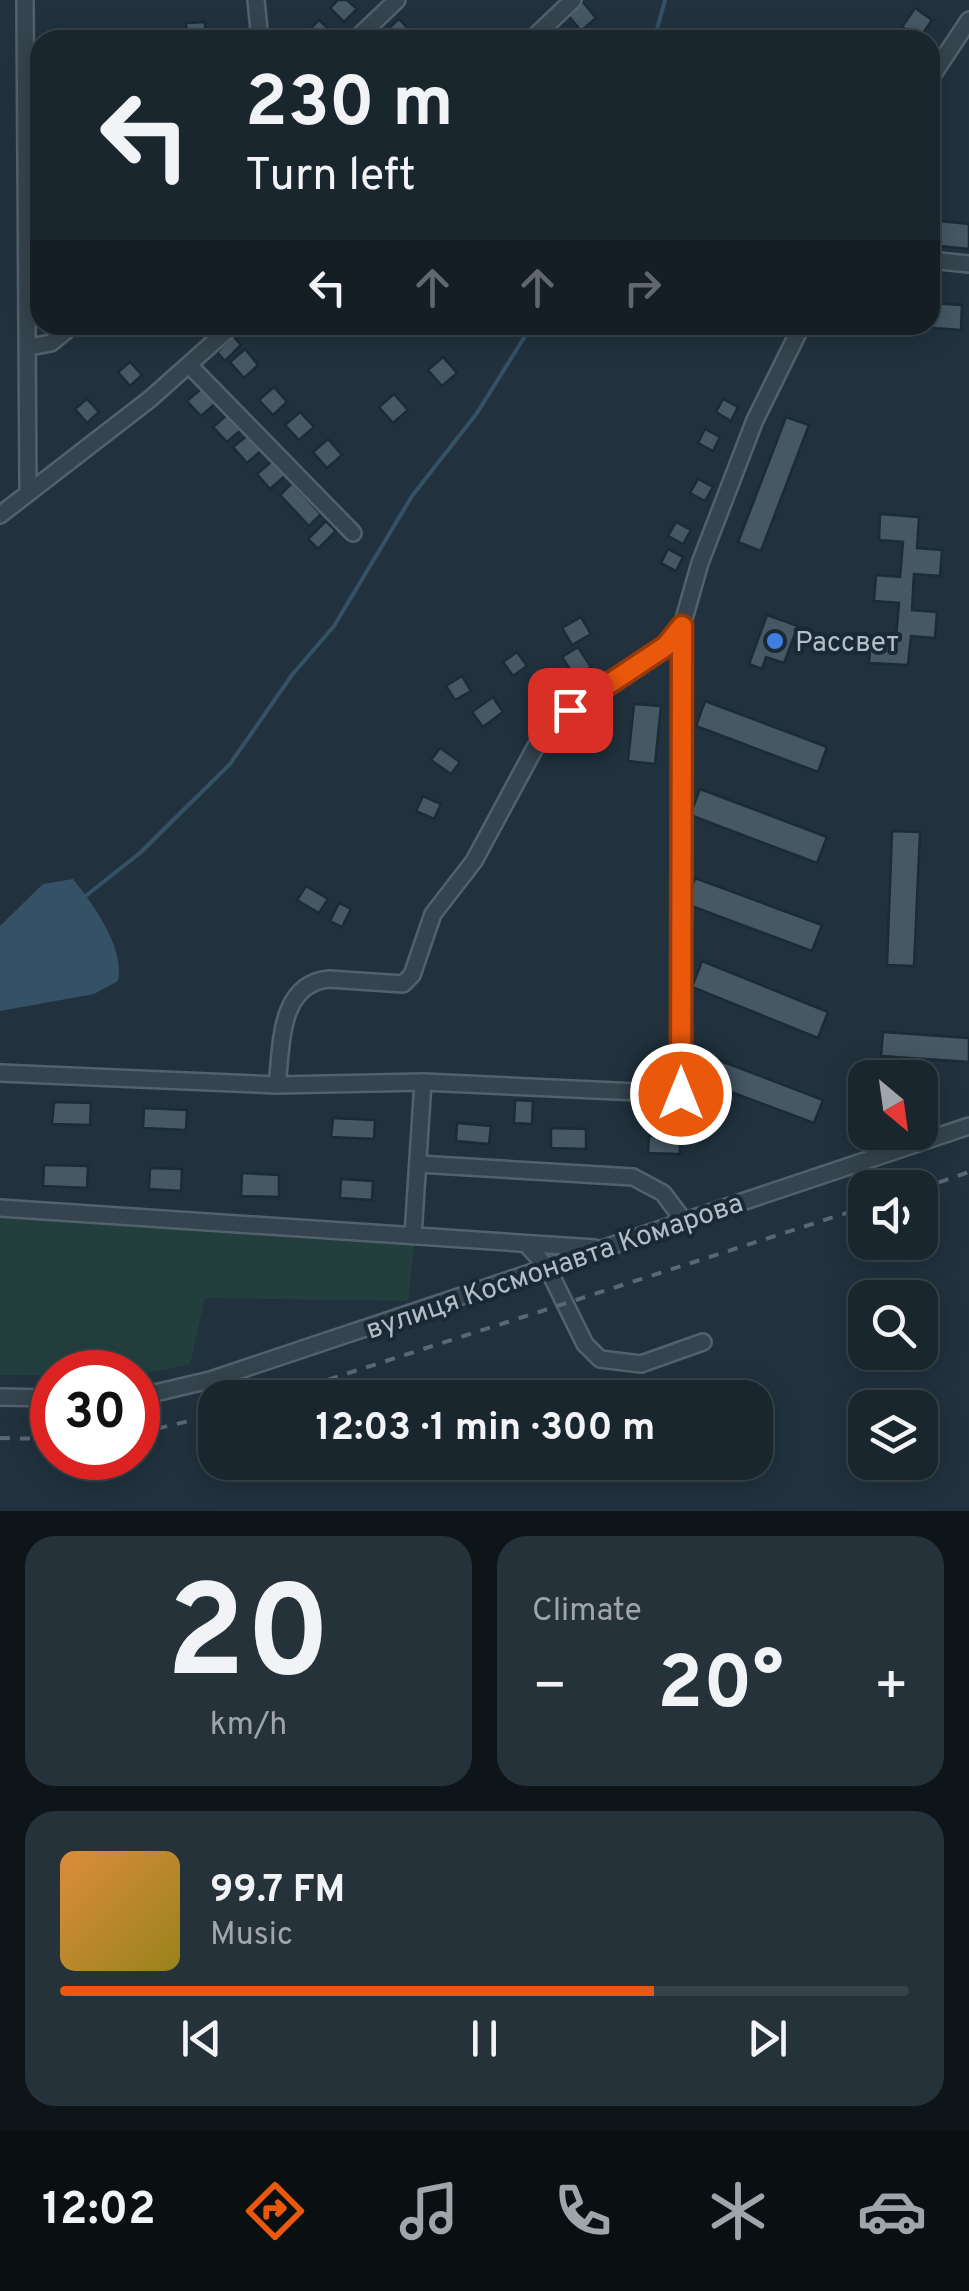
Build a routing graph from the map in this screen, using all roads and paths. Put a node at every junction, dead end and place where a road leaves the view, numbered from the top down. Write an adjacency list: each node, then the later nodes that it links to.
1 (25, 0): 15 (street)
2 (256, 0): 6 (street)
3 (397, 0): 7 (street)
4 (573, 0): 8 (street)
5 (969, 20): 9 (street)
6 (259, 30)
7 (366, 30)
8 (542, 30)
9 (940, 64)
10 (940, 261): 11 (street)
11 (969, 264)
12 (60, 335): 15 (street)
13 (223, 335): 16 (street)
14 (797, 335): 20 (street)
15 (30, 347): 17 (street)
16 (190, 366): 17 (street); 19 (street)
17 (28, 492): 18 (street)
18 (0, 514)
19 (353, 533)
20 (682, 626): 22 (street); 23 (street)
21 (0, 1072): 23 (street)
22 (423, 1082): 23 (street); 25 (street)
23 (277, 1086)
24 (969, 1126): 27 (street, вулиця Космонавта Комарова)
25 (418, 1164): 27 (street); 28 (street)
26 (0, 1208): 28 (street)
27 (684, 1221): 30 (street, вулиця Космонавта Комарова)
28 (413, 1236): 29 (street)
29 (526, 1244): 30 (street); 31 (street)
30 (602, 1248): 31 (street, вулиця Космонавта Комарова)
31 (547, 1267): 32 (street); 33 (street, вулиця Космонавта Комарова)
32 (704, 1342)
33 (160, 1392)
34 (0, 1397): 35 (street)
35 (30, 1398)

